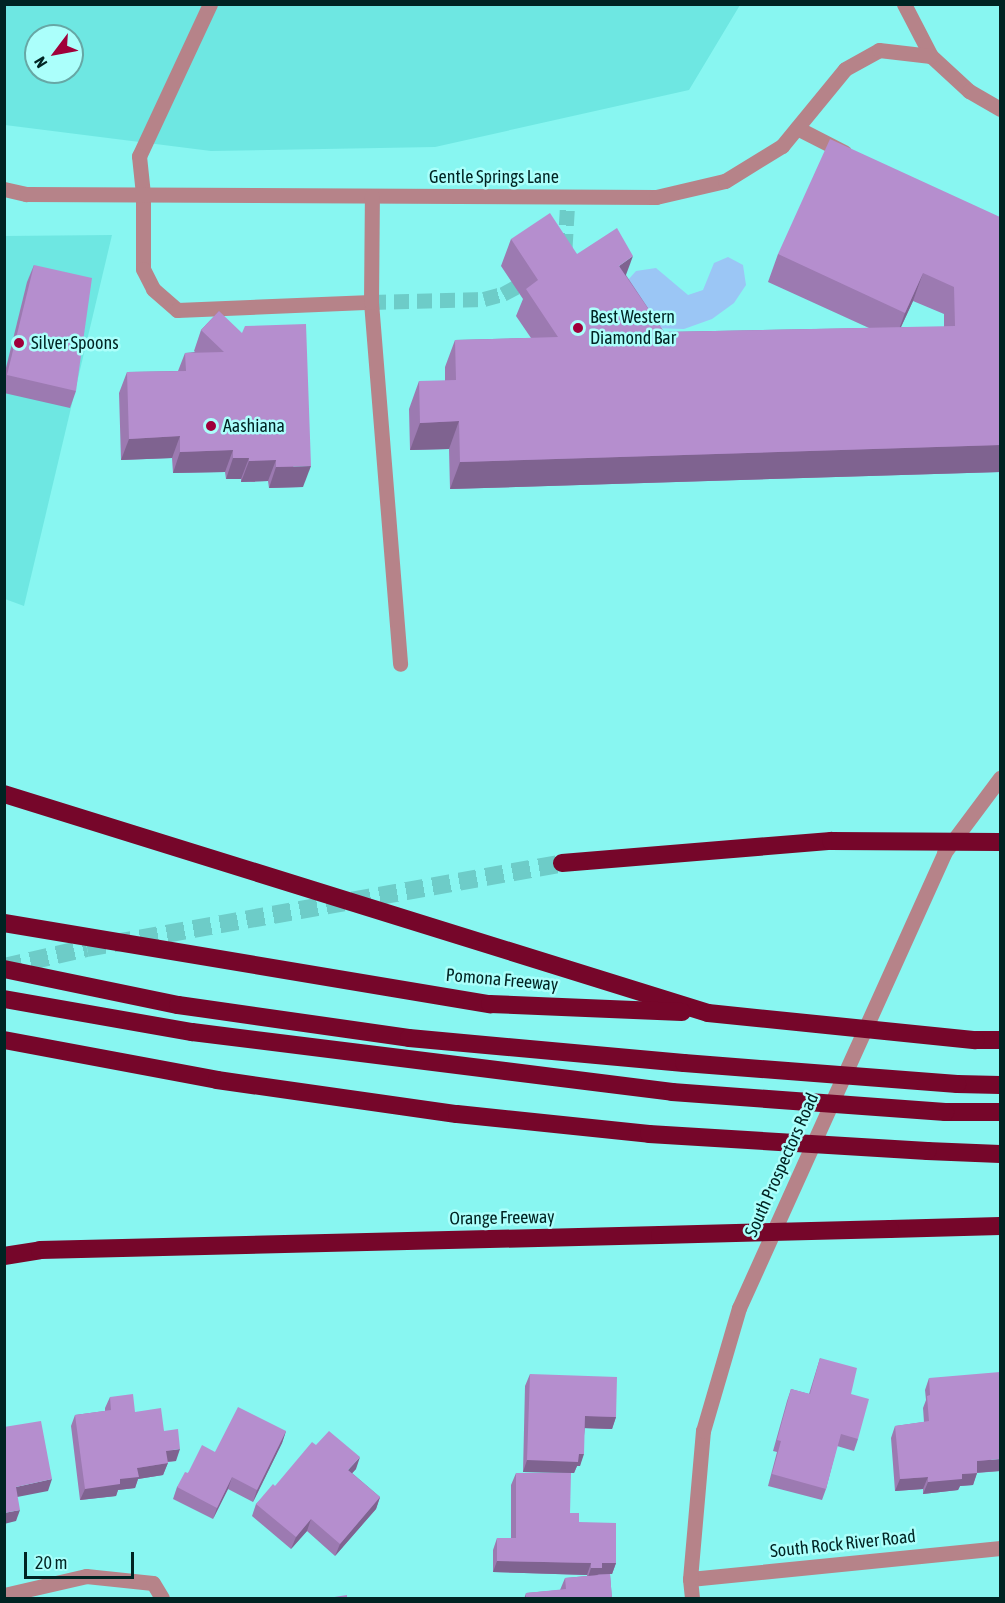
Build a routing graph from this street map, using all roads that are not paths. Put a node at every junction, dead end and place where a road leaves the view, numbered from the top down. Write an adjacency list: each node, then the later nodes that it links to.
1 (904, 4): 3 (street)
2 (204, 6): 8 (street)
3 (930, 56): 4 (street); 5 (street, Gentle Springs Lane)
4 (1000, 109)
5 (797, 128): 6 (street); 9 (street, Gentle Springs Lane)
6 (861, 160)
7 (4, 189): 8 (street, Gentle Springs Lane)
8 (143, 195): 9 (street, Gentle Springs Lane); 10 (street)
9 (372, 196): 10 (street)
10 (371, 302): 11 (street)
11 (400, 664)
12 (1000, 778): 28 (street, South Prospectors Road)
13 (4, 795): 19 (highway)
14 (1000, 842): 15 (highway, bridge)
15 (562, 863)
16 (4, 923): 19 (highway, Pomona Freeway)
17 (4, 969): 22 (highway, bridge)
18 (4, 999): 23 (highway, bridge)
19 (708, 1013): 21 (highway, Pomona Freeway, bridge)
20 (4, 1040): 24 (highway, bridge)
21 (1000, 1040)
22 (1000, 1085)
23 (1000, 1112)
24 (1000, 1155)
25 (1000, 1226): 26 (highway, Orange Freeway, bridge)
26 (4, 1256)
27 (1000, 1548): 28 (street, South Rock River Road)
28 (690, 1579): 31 (street, South Prospectors Road)
29 (4, 1595): 30 (street)
30 (162, 1599)
31 (692, 1599)

